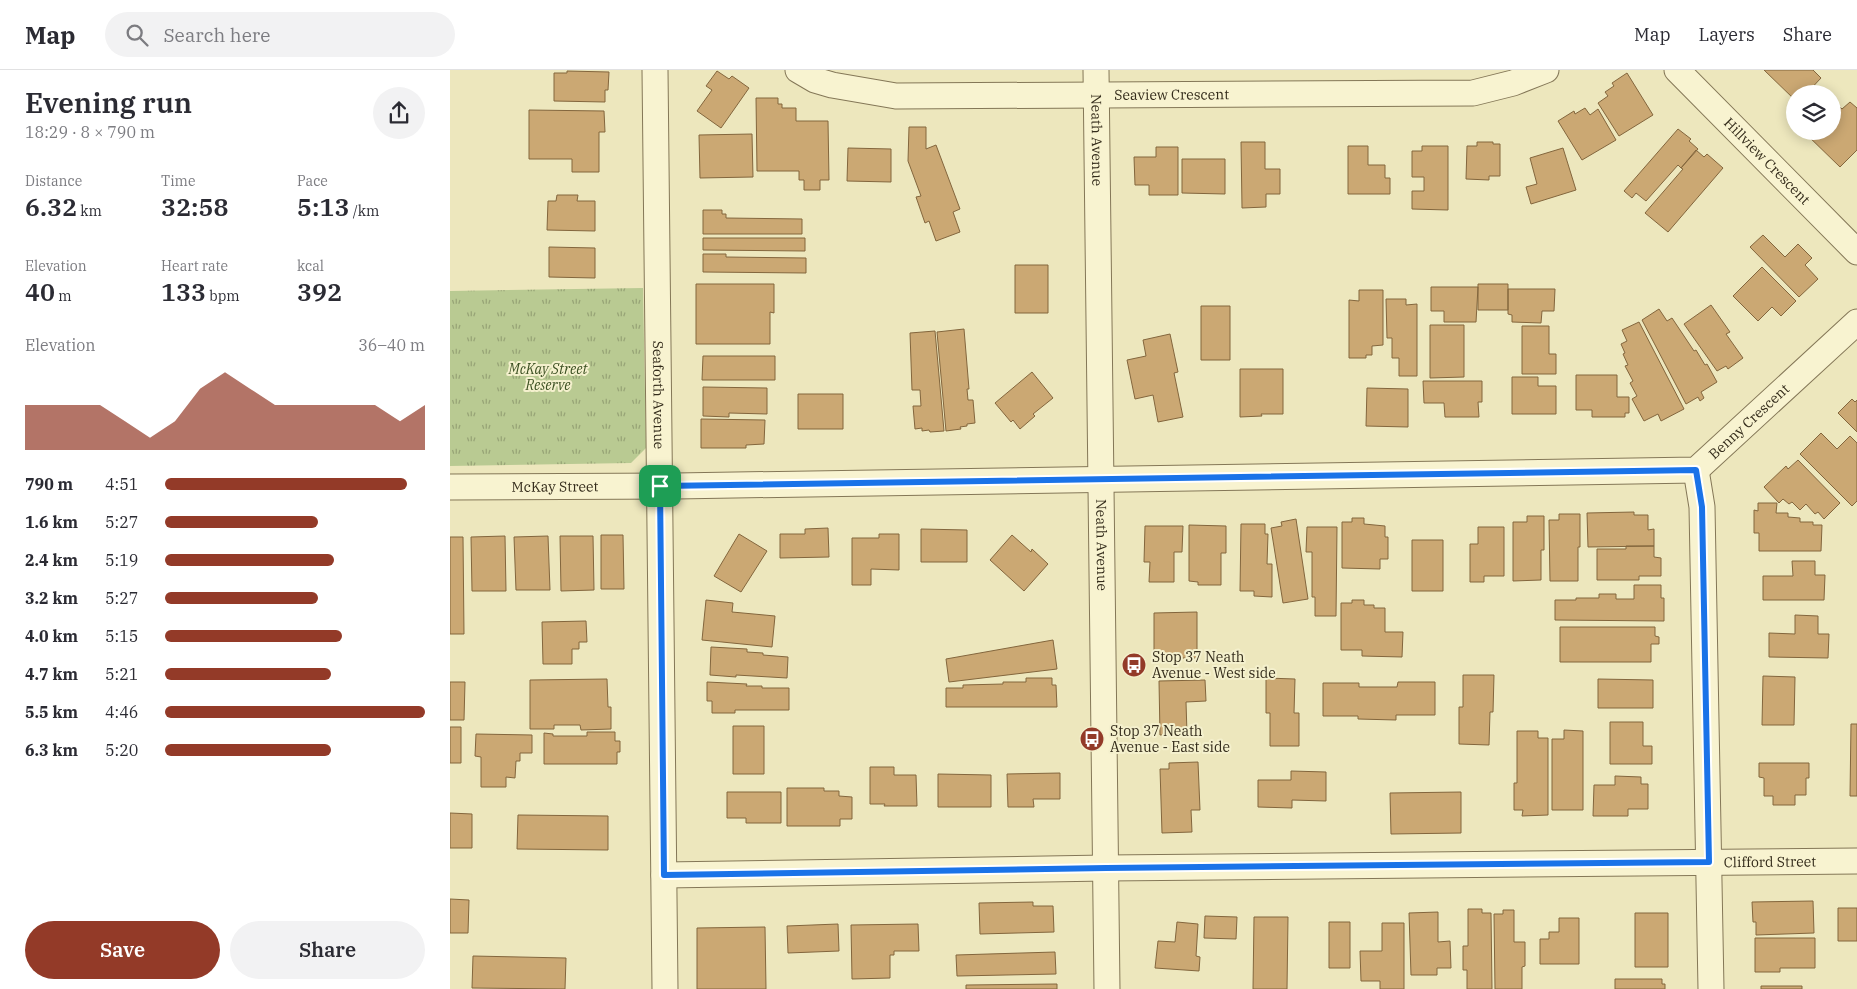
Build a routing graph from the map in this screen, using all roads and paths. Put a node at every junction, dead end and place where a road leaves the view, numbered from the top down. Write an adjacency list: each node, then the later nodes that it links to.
1 (655, 70): 11 (street, Seaforth Avenue)
2 (798, 70): 6 (street, Seaview Crescent)
3 (1096, 70): 6 (street, Neath Avenue)
4 (1546, 70): 6 (street, Seaview Crescent)
5 (1677, 70): 7 (street, Hillview Crescent)
6 (1096, 96): 10 (street, Neath Avenue)
7 (1857, 252)
8 (1857, 322): 9 (street, Benny Crescent)
9 (1696, 470): 10 (street, Benny Crescent); 14 (street)
10 (1100, 480): 11 (street, Benny Crescent); 15 (street, Neath Avenue)
11 (660, 486): 12 (street, McKay Street); 16 (street, Seaforth Avenue)
12 (450, 488)
13 (1857, 861): 14 (street, Clifford Street)
14 (1709, 862): 15 (street, Clifford Street); 19 (street)
15 (1106, 868): 16 (street, Clifford Street); 18 (street, Neath Avenue)
16 (664, 875): 17 (street, Seaforth Avenue)
17 (666, 989)
18 (1107, 989)
19 (1711, 989)

